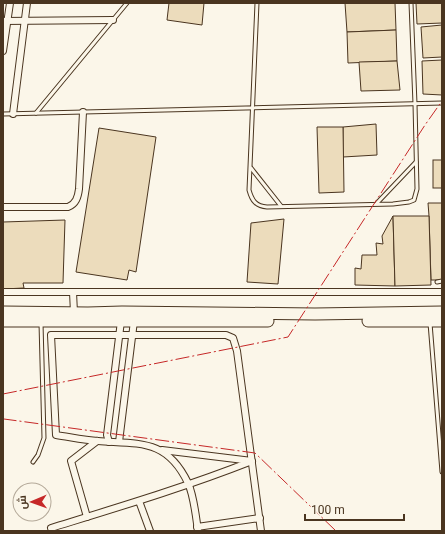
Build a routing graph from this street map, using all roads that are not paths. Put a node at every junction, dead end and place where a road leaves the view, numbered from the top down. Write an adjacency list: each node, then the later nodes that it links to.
1 (10, 3): 7 (street)
2 (27, 3): 8 (street)
3 (127, 3): 6 (lane)
4 (258, 3): 12 (lane)
5 (411, 3): 11 (lane)
6 (113, 20): 8 (street); 14 (lane)
7 (5, 21): 8 (street); 9 (street)
8 (25, 21): 16 (street)
9 (3, 51)
10 (442, 103): 11 (lane)
11 (415, 104): 12 (lane); 17 (lane)
12 (253, 108): 13 (lane); 18 (lane)
13 (83, 112): 14 (lane); 21 (street)
14 (36, 113): 16 (lane)
15 (3, 114): 16 (lane)
16 (13, 114)
17 (416, 162): 19 (lane); 19 (lane)
18 (251, 168): 20 (lane); 20 (lane)
19 (377, 204): 20 (lane)
20 (281, 206)
21 (3, 207)
22 (442, 281): 23 (lane)
23 (437, 282)
24 (3, 292): 25 (street)
25 (73, 292): 26 (street); 29 (street)
26 (442, 292)
27 (3, 312): 29 (highway)
28 (442, 312): 29 (highway)
29 (74, 313)
30 (3, 321): 31 (highway)
31 (41, 321): 32 (highway); 46 (lane)
32 (121, 321): 33 (highway); 36 (street)
33 (134, 321): 34 (highway); 37 (street)
34 (430, 321): 35 (highway); 43 (lane)
35 (442, 321)
36 (120, 335): 37 (street); 38 (street); 40 (street)
37 (132, 336): 39 (street); 45 (street)
38 (114, 383): 39 (street); 41 (street)
39 (127, 385): 42 (street)
40 (97, 441): 41 (street); 50 (street)
41 (109, 442): 42 (street)
42 (119, 442): 44 (street)
43 (441, 442): 47 (lane)
44 (161, 450): 45 (street); 48 (street)
45 (252, 461): 48 (street); 51 (street)
46 (32, 462)
47 (442, 472)
48 (189, 484): 49 (street); 52 (street)
49 (139, 501): 50 (street); 54 (street)
50 (87, 517): 53 (street)
51 (260, 518): 52 (street); 55 (street)
52 (197, 529)
53 (52, 531)
54 (150, 531)
55 (261, 531)

